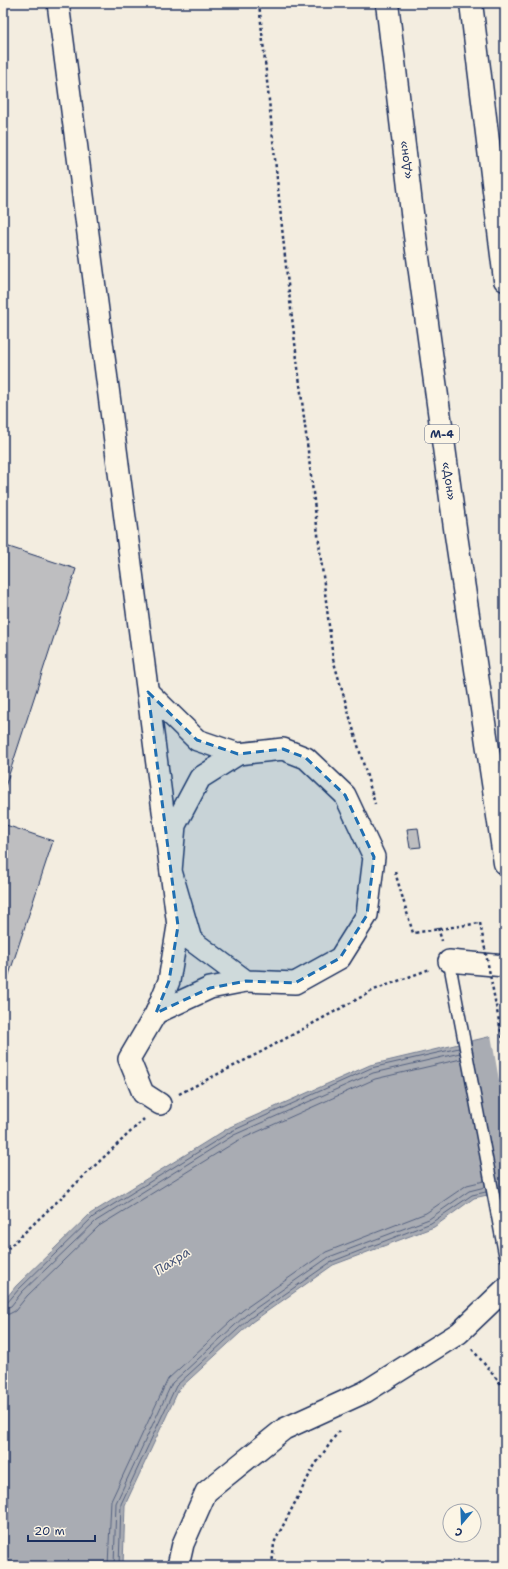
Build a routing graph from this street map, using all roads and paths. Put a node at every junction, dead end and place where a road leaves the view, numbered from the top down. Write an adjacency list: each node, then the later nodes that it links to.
1 (58, 3): 6 (street)
2 (259, 3): 8 (path)
3 (387, 3): 9 (highway, «Дон» / М-4)
4 (471, 3): 5 (highway)
5 (505, 280)
6 (148, 692): 7 (street); 11 (street)
7 (238, 754): 11 (street); 14 (street)
8 (378, 811)
9 (505, 863)
10 (393, 864): 16 (path, bridge)
11 (171, 871): 14 (street); 15 (street)
12 (449, 961): 13 (street); 17 (path); 19 (lane)
13 (505, 966)
14 (246, 981): 15 (street)
15 (156, 1013): 17 (street)
16 (505, 1052)
17 (160, 1104): 18 (path)
18 (3, 1254)
19 (505, 1256)
20 (505, 1288): 21 (street)
21 (459, 1333): 22 (path); 24 (street)
22 (505, 1389)
23 (344, 1424): 25 (path)
24 (178, 1566)
25 (272, 1566)

